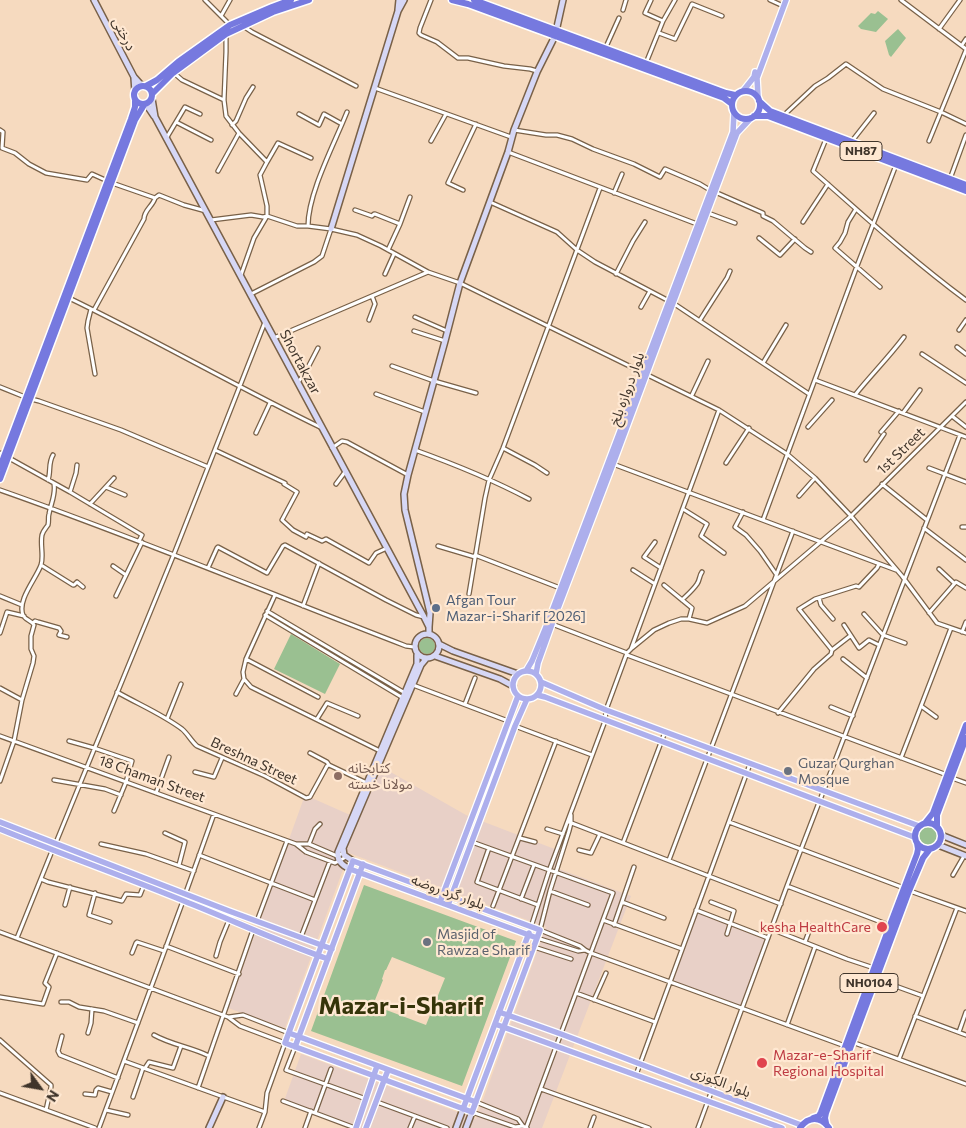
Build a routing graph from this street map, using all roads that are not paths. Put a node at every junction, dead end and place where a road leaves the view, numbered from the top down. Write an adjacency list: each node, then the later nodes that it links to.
1 (94, 0): 38 (street, درختی)
2 (205, 0): 21 (street)
3 (230, 0): 21 (street)
4 (291, 0): 25 (highway)
5 (309, 0): 26 (highway)
6 (399, 0): 20 (street)
7 (404, 0): 20 (street)
8 (431, 0): 36 (street)
9 (452, 0): 28 (highway)
10 (474, 0): 28 (highway)
11 (563, 0): 28 (street)
12 (626, 0): 19 (street)
13 (651, 0): 24 (street)
14 (675, 0): 24 (street)
15 (770, 0): 18 (street)
16 (901, 0): 27 (street)
17 (960, 0): 27 (street)
18 (783, 2): 43 (main road); 47 (main road)
19 (623, 10)
20 (398, 11): 42 (street)
21 (221, 16): 25 (street)
22 (722, 16): 29 (street)
23 (619, 18): 33 (street)
24 (664, 21): 29 (street)
25 (230, 25): 39 (highway)
26 (243, 26): 30 (highway); 40 (street)
27 (939, 29): 32 (street)
28 (556, 33): 33 (highway); 36 (street); 51 (highway)
29 (659, 33): 35 (street)
30 (226, 34): 37 (highway); 48 (street)
31 (966, 40): 32 (street)
32 (962, 45): 34 (street)
33 (605, 49): 35 (highway)
34 (966, 49): 55 (street)
35 (646, 64): 45 (highway)
36 (537, 72): 69 (street)
37 (173, 73): 46 (highway); 48 (street)
38 (134, 78): 39 (street); 44 (street)
39 (144, 86): 44 (highway); 46 (highway)
40 (356, 86)
41 (253, 87): 64 (street)
42 (375, 88): 59 (street); 110 (street)
43 (743, 91): 45 (highway); 47 (highway, NH87)
44 (135, 92): 49 (highway)
45 (735, 95): 51 (highway)
46 (152, 96): 50 (highway); 60 (street, Shortakzar)
47 (758, 99): 61 (highway, NH87); 62 (highway)
48 (224, 100): 64 (street)
49 (135, 101): 50 (highway); 86 (highway)
50 (145, 104): 52 (highway); 60 (street)
51 (732, 104): 56 (highway)
52 (140, 112): 60 (street); 86 (highway)
53 (347, 112): 65 (street)
54 (874, 112): 78 (street)
55 (941, 112): 61 (street); 67 (street); 77 (street)
56 (734, 113): 62 (highway, NH87); 91 (main road, بلوار دروازه بلخ)
57 (200, 114): 63 (street)
58 (299, 114): 65 (street)
59 (446, 114): 66 (street); 76 (street)
60 (153, 115): 73 (street, Shortakzar)
61 (783, 116): 78 (highway, NH87)
62 (752, 117): 74 (highway, NH87); 91 (main road, بلوار دروازه بلخ)
63 (176, 122): 73 (street); 75 (street)
64 (232, 124): 70 (street)
65 (342, 124): 109 (street)
66 (476, 124): 72 (street); 90 (street)
67 (966, 124)
68 (0, 130): 86 (street)
69 (514, 130): 72 (street); 91 (street)
70 (239, 133): 81 (street); 83 (street)
71 (966, 135): 85 (street)
72 (511, 137): 79 (street)
73 (166, 138): 99 (street, Shortakzar)
74 (827, 138): 82 (highway, NH87); 87 (street)
75 (211, 140)
76 (432, 141)
77 (929, 141)
78 (852, 142): 82 (highway, NH87)
79 (508, 152): 89 (street); 96 (street)
80 (311, 158): 81 (street)
81 (267, 162): 101 (street)
82 (898, 162): 85 (highway, NH87); 92 (highway, NH87); 108 (street)
83 (218, 171)
84 (622, 174): 93 (street)
85 (950, 178): 88 (highway, NH87)
86 (110, 182): 95 (street); 128 (highway); 167 (highway)
87 (828, 184): 97 (street); 104 (street)
88 (966, 185)
89 (600, 188): 93 (street); 114 (street)
90 (463, 190)
91 (713, 191): 100 (main road, بلوار دروازه بلخ); 107 (main road, بلوار دروازه بلخ); 112 (street)
92 (966, 191)
93 (614, 193): 107 (street)
94 (410, 197): 106 (street)
95 (155, 198): 99 (street); 132 (street)
96 (490, 202): 114 (street); 123 (street)
97 (856, 209): 108 (street); 117 (street)
98 (355, 210): 106 (street)
99 (207, 211): 102 (street, Shortakzar)
100 (707, 213): 105 (street); 130 (main road, بلوار دروازه بلخ)
101 (267, 216): 102 (street); 109 (street); 122 (street)
102 (211, 220): 122 (street, Shortakzar)
103 (646, 222): 121 (street)
104 (803, 222)
105 (735, 223)
106 (400, 224): 113 (street)
107 (698, 225): 130 (main road, بلوار دروازه بلخ)
108 (873, 225): 117 (street); 129 (street)
109 (308, 226): 110 (street)
110 (331, 229): 113 (street); 126 (street)
111 (759, 238): 112 (street)
112 (795, 239): 115 (street)
113 (388, 250): 116 (street)
114 (577, 250): 121 (street); 139 (street)
115 (811, 252)
116 (394, 254): 119 (street); 120 (street)
117 (857, 266): 124 (street); 155 (street)
118 (730, 271): 135 (street)
119 (428, 272): 123 (street); 127 (street)
120 (385, 274)
121 (616, 274): 125 (street)
122 (241, 275): 126 (street, Shortakzar)
123 (460, 282): 139 (street); 142 (street)
124 (880, 287)
125 (650, 292): 130 (street); 131 (street)
126 (251, 294): 137 (street, Shortakzar)
127 (372, 296): 134 (street); 144 (street)
128 (69, 298): 132 (street); 167 (highway)
129 (966, 300)
130 (671, 302): 135 (street); 153 (main road, بلوار دروازه بلخ)
131 (641, 307)
132 (92, 309): 154 (street); 159 (street)
133 (415, 317): 142 (street)
134 (368, 320)
135 (700, 320): 151 (street)
136 (966, 320): 140 (street)
137 (265, 321): 144 (street, Shortakzar); 159 (street)
138 (786, 325): 151 (street)
139 (549, 327): 153 (street); 184 (street)
140 (959, 330)
141 (414, 331): 145 (street)
142 (448, 331): 145 (street)
143 (904, 337): 165 (street)
144 (274, 338): 157 (street, Shortakzar)
145 (445, 342): 156 (street)
146 (957, 347): 149 (street)
147 (318, 348): 157 (street)
148 (922, 354): 158 (street)
149 (966, 354)
150 (708, 361): 166 (street)
151 (763, 363): 164 (street)
152 (392, 366): 156 (street)
153 (644, 373): 166 (street); 192 (main road, بلوار دروازه بلخ); 253 (main road, بلوار دروازه بلخ)
154 (95, 374)
155 (815, 380): 164 (street); 165 (street)
156 (434, 381): 162 (street); 172 (street)
157 (298, 382): 178 (street, Shortakzar)
158 (966, 383)
159 (240, 386): 170 (street); 186 (street)
160 (0, 388): 167 (street)
161 (920, 390): 173 (street)
162 (476, 393)
163 (376, 394): 172 (street)
164 (810, 394): 187 (street)
165 (855, 394): 173 (street)
166 (692, 396): 171 (street)
167 (28, 398): 188 (highway); 195 (street)
168 (832, 400): 175 (street)
169 (966, 402): 174 (street, 1st Street)
170 (270, 403): 178 (street); 180 (street)
171 (719, 410): 179 (street); 213 (street)
172 (426, 412): 185 (street)
173 (901, 412): 176 (street); 190 (street)
174 (952, 416): 176 (street, 1st Street); 177 (street)
175 (808, 427)
176 (941, 427): 181 (street); 209 (street, 1st Street)
177 (966, 427)
178 (322, 428): 183 (street, Shortakzar)
179 (749, 428): 187 (street); 191 (street)
180 (256, 433)
181 (960, 435): 182 (street); 199 (street)
182 (966, 437)
183 (332, 448): 197 (street, Shortakzar); 200 (street)
184 (503, 448): 198 (street); 205 (street)
185 (415, 449): 200 (street); 205 (street)
186 (215, 450): 195 (street); 230 (street)
187 (788, 454): 202 (street); 222 (street)
188 (4, 455): 194 (highway); 203 (highway); 204 (street)
189 (53, 455): 204 (street)
190 (866, 460)
191 (726, 463)
192 (613, 464): 213 (street); 273 (main road, بلوار دروازه بلخ)
193 (77, 465): 212 (street)
194 (0, 467)
195 (208, 467): 232 (street)
196 (929, 468): 199 (street)
197 (345, 472): 208 (street); 230 (street, Shortakzar)
198 (547, 473)
199 (945, 474): 206 (street); 223 (street)
200 (408, 475): 275 (street)
201 (114, 478): 210 (street)
202 (815, 478): 215 (street); 221 (street)
203 (0, 480)
204 (48, 480): 207 (street)
205 (489, 480): 216 (street); 233 (street)
206 (966, 482)
207 (54, 484): 212 (street); 218 (street)
208 (336, 484)
209 (882, 484): 221 (street, 1st Street); 223 (street)
210 (106, 487): 214 (street); 217 (street)
211 (0, 490): 218 (street)
212 (70, 492): 217 (street)
213 (689, 492): 219 (street); 220 (street)
214 (125, 495)
215 (799, 496)
216 (529, 499)
217 (90, 504): 227 (street)
218 (51, 508): 227 (street); 237 (street)
219 (682, 509): 231 (street); 240 (street)
220 (743, 512): 222 (street); 246 (street)
221 (851, 516): 226 (street, 1st Street); 243 (street)
222 (763, 520): 225 (street)
223 (927, 520): 224 (street)
224 (924, 528): 234 (street); 247 (street)
225 (794, 531): 226 (street); 246 (street)
226 (820, 541): 236 (street); 248 (street, 1st Street)
227 (141, 542): 232 (street); 245 (street)
228 (655, 542): 240 (street)
229 (438, 546): 233 (street)
230 (386, 548): 268 (street, Shortakzar)
231 (724, 553)
232 (174, 554): 239 (street); 310 (street)
233 (475, 556): 253 (street); 255 (street)
234 (966, 560)
235 (319, 563): 239 (street); 262 (street); 268 (street)
236 (879, 564): 243 (street); 259 (street)
237 (41, 565): 252 (street); 261 (street)
238 (112, 566): 245 (street)
239 (208, 568): 256 (street)
240 (661, 568): 250 (street)
241 (939, 569): 249 (street)
242 (633, 570): 250 (street)
243 (897, 570): 247 (street)
244 (702, 572): 260 (street)
245 (126, 575): 258 (street)
246 (776, 575): 248 (street)
247 (905, 579): 264 (street); 280 (street)
248 (774, 582): 269 (street, 1st Street); 313 (street)
249 (954, 583): 254 (street); 264 (street)
250 (655, 584): 287 (street)
251 (664, 585): 260 (street)
252 (83, 587)
253 (560, 588): 298 (main road, بلوار دروازه بلخ)
254 (966, 588)
255 (469, 594)
256 (275, 595): 262 (street); 263 (street)
257 (0, 596): 261 (street)
258 (116, 596)
259 (819, 598): 270 (street); 288 (street)
260 (682, 600): 269 (street)
261 (23, 605): 267 (street)
262 (303, 606): 286 (street)
263 (267, 611): 266 (street); 314 (street)
264 (929, 612): 276 (street)
265 (864, 614): 280 (street)
266 (265, 615): 293 (street); 314 (street)
267 (24, 616): 272 (street); 278 (street)
268 (424, 618): 275 (street, Shortakzar)
269 (688, 619): 287 (street, 1st Street)
270 (832, 619)
271 (966, 622): 277 (street)
272 (33, 623): 282 (street); 318 (street)
273 (552, 624): 291 (street); 300 (main road, بلوار دروازه بلخ)
274 (844, 625): 281 (street)
275 (429, 627): 279 (street, Shortakzar)
276 (950, 628): 277 (street); 320 (street)
277 (964, 632)
278 (0, 633)
279 (429, 634): 284 (street); 286 (street)
280 (883, 634): 283 (street); 285 (street)
281 (850, 636): 285 (street); 288 (street)
282 (67, 637)
283 (905, 643)
284 (439, 644): 289 (street); 292 (street)
285 (879, 645): 302 (street)
286 (414, 646): 290 (street)
287 (631, 649): 291 (street, 1st Street)
288 (832, 650): 323 (street)
289 (453, 651): 296 (street); 297 (street)
290 (417, 654): 294 (street); 314 (street)
291 (627, 654): 313 (street); 322 (street)
292 (435, 656): 294 (street); 296 (street)
293 (246, 659): 303 (street); 316 (street)
294 (426, 659): 307 (street)
295 (842, 659): 302 (street)
296 (448, 660): 304 (street)
297 (504, 670): 299 (street); 304 (street)
298 (526, 670): 299 (main road); 300 (main road)
299 (518, 674): 308 (main road)
300 (536, 674): 305 (main road)
301 (475, 678): 319 (street)
302 (867, 678): 325 (street)
303 (244, 679): 311 (street); 328 (street)
304 (500, 679): 308 (street)
305 (541, 682): 312 (main road); 322 (main road)
306 (181, 684): 327 (street)
307 (413, 685): 319 (street); 398 (street)
308 (513, 686): 315 (main road)
309 (0, 688): 318 (street)
310 (117, 692): 327 (street, Breshna Street); 341 (street)
311 (236, 694)
312 (537, 695): 317 (main road); 330 (main road)
313 (731, 695): 323 (street); 342 (street)
314 (404, 696): 343 (street)
315 (518, 696): 317 (main road); 329 (main road)
316 (318, 697)
317 (527, 699): 332 (main road)
318 (22, 700): 337 (street)
319 (465, 704): 329 (street)
320 (921, 706): 326 (street); 348 (street)
321 (831, 707): 325 (street)
322 (606, 710): 330 (street); 333 (main road)
323 (778, 712): 335 (street)
324 (358, 716): 328 (street)
325 (853, 716): 335 (street)
326 (936, 717)
327 (168, 719): 347 (street, Breshna Street)
328 (317, 719): 343 (street)
329 (509, 721): 425 (main road)
330 (605, 721): 340 (main road); 345 (street)
331 (966, 725): 355 (highway, NH0104)
332 (515, 726): 339 (street); 383 (main road)
333 (665, 732): 340 (street); 342 (main road)
334 (0, 736): 337 (street, 18 Chaman Street)
335 (845, 737): 348 (street); 362 (street)
336 (966, 738): 355 (highway, NH0104)
337 (14, 741): 352 (street, 18 Chaman Street); 357 (street)
338 (69, 741): 341 (street)
339 (556, 741): 345 (street); 380 (street)
340 (661, 742): 349 (main road); 385 (street)
341 (94, 748): 352 (street); 358 (street)
342 (710, 749): 349 (street); 350 (main road)
343 (380, 751): 359 (street)
344 (310, 753): 351 (street)
345 (592, 755): 369 (street)
346 (169, 757): 363 (street)
347 (222, 758): 351 (street, Breshna Street); 353 (street)
348 (902, 758): 355 (street)
349 (706, 759): 354 (main road); 402 (street)
350 (750, 764): 354 (street); 362 (main road)
351 (329, 765): 359 (street)
352 (86, 767): 358 (street, 18 Chaman Street); 361 (street)
353 (195, 772)
354 (746, 774): 365 (main road); 370 (street)
355 (949, 776): 360 (street); 372 (highway, NH0104); 373 (highway, NH0104)
356 (54, 780): 361 (street)
357 (0, 781)
358 (126, 782): 363 (street, 18 Chaman Street); 364 (street)
359 (367, 783): 401 (street)
360 (966, 783)
361 (79, 785): 364 (street); 386 (street)
362 (824, 791): 365 (street); 372 (main road)
363 (156, 793): 367 (street, 18 Chaman Street)
364 (121, 795): 366 (street)
365 (820, 802): 381 (main road); 395 (street)
366 (114, 811)
367 (214, 814): 382 (street, 18 Chaman Street); 397 (street)
368 (0, 822): 386 (main road)
369 (569, 822): 377 (street); 378 (street); 413 (street)
370 (729, 822): 395 (street); 415 (street)
371 (320, 824): 389 (street)
372 (922, 824): 373 (highway); 381 (highway, NH0104)
373 (937, 827): 379 (highway)
374 (0, 829): 396 (main road)
375 (547, 829): 377 (street)
376 (165, 833): 406 (street)
377 (563, 834): 410 (street)
378 (600, 834): 385 (street); 394 (street)
379 (941, 836): 390 (highway); 391 (street)
380 (520, 838): 384 (street); 400 (street)
381 (916, 840): 393 (highway); 421 (highway, NH0104)
382 (287, 841): 388 (street, 18 Chaman Street); 417 (street)
383 (472, 842): 392 (street); 427 (main road)
384 (535, 842)
385 (624, 843): 402 (street)
386 (55, 844): 396 (street); 426 (main road)
387 (101, 844): 406 (street)
388 (296, 844): 389 (street, 18 Chaman Street); 403 (street, 18 Chaman Street)
389 (309, 844): 401 (street, 18 Chaman Street)
390 (938, 845): 393 (highway); 399 (street)
391 (966, 845)
392 (489, 848): 400 (street); 422 (street)
393 (930, 848): 421 (highway, NH0104)
394 (579, 850)
395 (802, 850): 419 (street); 421 (street)
396 (52, 851): 416 (street); 418 (main road)
397 (199, 854): 411 (street); 417 (street)
398 (345, 855): 401 (street, 18 Chaman Street); 404 (street)
399 (965, 855): 414 (street)
400 (512, 857): 407 (street); 422 (street)
401 (338, 858): 403 (street, 18 Chaman Street); 409 (street)
402 (669, 860): 415 (street)
403 (330, 861): 429 (street)
404 (353, 861): 405 (main road, بلوار گرد روضه); 409 (main road)
405 (363, 864): 412 (main road); 425 (main road, بلوار گرد روضه)
406 (179, 865): 411 (street)
407 (534, 865): 410 (street); 428 (street)
408 (634, 867): 431 (street)
409 (350, 869): 412 (main road, بلوار گرد روضه); 463 (main road)
410 (549, 870): 413 (street); 436 (street)
411 (194, 871): 426 (street)
412 (360, 873): 430 (main road, بلوار گرد روضه); 467 (main road)
413 (555, 873): 423 (street); 444 (street)
414 (953, 875)
415 (709, 876): 433 (street); 440 (street)
416 (41, 879): 420 (street); 459 (street)
417 (271, 882): 429 (street); 445 (street)
418 (144, 885): 424 (street); 426 (main road)
419 (787, 886): 433 (street); 449 (street)
420 (70, 887): 424 (street); 434 (street)
421 (907, 889): 439 (street); 449 (highway, NH0104); 481 (highway, NH0104)
422 (499, 890): 428 (street); 438 (street)
423 (550, 891): 437 (street); 454 (street)
424 (95, 894): 446 (street)
425 (443, 894): 427 (main road, بلوار گرد روضه); 430 (main road)
426 (184, 897): 443 (main road); 445 (main road); 464 (street)
427 (451, 897): 435 (main road); 450 (main road, بلوار گرد روضه)
428 (522, 899): 436 (street)
429 (314, 900): 458 (street)
430 (440, 902): 435 (main road, بلوار گرد روضه)
431 (622, 902): 442 (street); 448 (street)
432 (711, 902): 447 (street)
433 (781, 904): 452 (street)
434 (65, 905)
435 (448, 905): 457 (main road, بلوار گرد روضه)
436 (538, 905): 450 (street)
437 (588, 905)
438 (493, 906)
439 (957, 908): 441 (street); 486 (street)
440 (696, 910): 447 (street); 469 (street)
441 (966, 911)
442 (664, 918)
443 (230, 920): 453 (main road); 474 (street)
444 (603, 920): 448 (street); 473 (street)
445 (256, 921): 458 (main road)
446 (110, 922)
447 (730, 924): 456 (street); 461 (street)
448 (614, 925): 469 (street)
449 (890, 925): 478 (highway, NH0104)
450 (531, 926): 454 (main road, بلوار گرد روضه); 457 (main road)
451 (811, 926): 462 (street)
452 (771, 929): 461 (street); 462 (street)
453 (253, 930): 475 (main road); 480 (street)
454 (540, 930): 460 (main road); 468 (street)
455 (0, 932): 459 (street)
456 (727, 934)
457 (528, 935): 460 (main road, بلوار گرد روضه); 491 (main road)
458 (301, 937): 463 (main road)
459 (17, 938): 471 (street)
460 (537, 938): 465 (main road); 468 (street)
461 (768, 938): 489 (street)
462 (805, 942): 466 (street)
463 (322, 945): 467 (main road); 475 (main road)
464 (166, 946): 470 (street); 480 (street)
465 (534, 947): 477 (street); 494 (main road)
466 (815, 947): 478 (street); 500 (street)
467 (332, 949): 476 (main road)
468 (585, 950): 473 (street)
469 (682, 950): 482 (street)
470 (164, 952): 472 (street); 483 (street)
471 (57, 953): 483 (street); 485 (street)
472 (132, 953)
473 (591, 953): 482 (street); 484 (street)
474 (216, 956)
475 (318, 956): 476 (main road); 504 (main road)
476 (328, 959): 509 (main road)
477 (571, 959)
478 (875, 968): 515 (highway, NH0104)
479 (606, 973): 487 (street)
480 (238, 974): 493 (street)
481 (876, 979): 486 (street); 511 (highway, NH0104)
482 (669, 982): 489 (street); 498 (street)
483 (151, 988): 493 (street); 497 (street)
484 (576, 993): 487 (street); 505 (street)
485 (0, 996)
486 (923, 996): 495 (street)
487 (594, 1000): 498 (street)
488 (61, 1002): 490 (street)
489 (742, 1008): 500 (street); 534 (street)
490 (92, 1009): 497 (street); 503 (street)
491 (499, 1012): 494 (main road, بلوار الکوزی); 499 (main road)
492 (966, 1012): 502 (street)
493 (224, 1015): 496 (street); 517 (street)
494 (508, 1015): 501 (main road); 505 (main road, بلوار الکوزی)
495 (916, 1016): 502 (street); 518 (street)
496 (228, 1017): 504 (street); 512 (street)
497 (138, 1022): 519 (street)
498 (655, 1022): 520 (street)
499 (495, 1024): 501 (main road, بلوار الکوزی); 540 (main road)
500 (787, 1025): 515 (street)
501 (504, 1028): 514 (main road, بلوار الکوزی); 544 (main road)
502 (959, 1032): 507 (street)
503 (88, 1033)
504 (289, 1033): 509 (main road); 512 (main road)
505 (561, 1034): 514 (street); 520 (main road, بلوار الکوزی)
506 (154, 1035): 513 (street)
507 (966, 1035)
508 (62, 1036): 527 (street)
509 (299, 1037): 516 (main road); 521 (main road)
510 (0, 1040): 546 (street)
511 (852, 1042): 518 (street); 555 (highway, NH0104)
512 (285, 1043): 516 (main road); 548 (street)
513 (181, 1046): 517 (street); 522 (street)
514 (556, 1046): 525 (main road, بلوار الکوزی); 532 (street)
515 (846, 1046): 554 (highway, NH0104)
516 (295, 1047): 526 (main road); 529 (street)
517 (209, 1056): 531 (street)
518 (899, 1059): 530 (street)
519 (124, 1061): 522 (street); 527 (street)
520 (640, 1064): 525 (street); 534 (main road, بلوار الکوزی)
521 (377, 1066): 524 (main road); 526 (main road)
522 (144, 1068): 531 (street); 537 (street)
523 (331, 1069): 529 (street)
524 (388, 1070): 528 (main road); 540 (main road)
525 (633, 1074): 542 (main road, بلوار الکوزی)
526 (373, 1076): 528 (main road); 539 (main road)
527 (118, 1078): 533 (street)
528 (385, 1080): 543 (main road); 545 (main road)
529 (326, 1084): 539 (street); 549 (street)
530 (966, 1084)
531 (198, 1088): 538 (street)
532 (541, 1089): 558 (street); 570 (street)
533 (112, 1092): 536 (street); 547 (street)
534 (712, 1092): 542 (street); 559 (main road, بلوار الکوزی)
535 (0, 1093): 546 (street)
536 (86, 1094)
537 (133, 1097)
538 (223, 1097): 548 (street); 562 (street)
539 (366, 1099): 556 (main road)
540 (467, 1099): 544 (main road); 545 (main road)
541 (283, 1101): 549 (street)
542 (708, 1101): 571 (street); 572 (main road, بلوار الکوزی)
543 (377, 1102): 552 (street); 557 (main road)
544 (476, 1102): 550 (main road); 558 (street)
545 (463, 1109): 550 (main road); 567 (street)
546 (46, 1110): 560 (street)
547 (106, 1110): 551 (street); 561 (street)
548 (265, 1112): 563 (street)
549 (313, 1112): 556 (street); 564 (street)
550 (472, 1112): 558 (street); 568 (street)
551 (128, 1115)
552 (415, 1116): 565 (street); 566 (street)
553 (594, 1117): 569 (street)
554 (813, 1118): 555 (highway, NH0104); 559 (highway, NH0104)
555 (827, 1125)
556 (356, 1126): 557 (main road)
557 (366, 1127)
558 (526, 1127)
559 (801, 1127)
560 (95, 1128)
561 (99, 1128)
562 (210, 1128)
563 (259, 1128)
564 (305, 1128)
565 (410, 1128)
566 (447, 1128)
567 (456, 1128)
568 (466, 1128)
569 (590, 1128)
570 (649, 1128)
571 (698, 1128)
572 (782, 1128)

